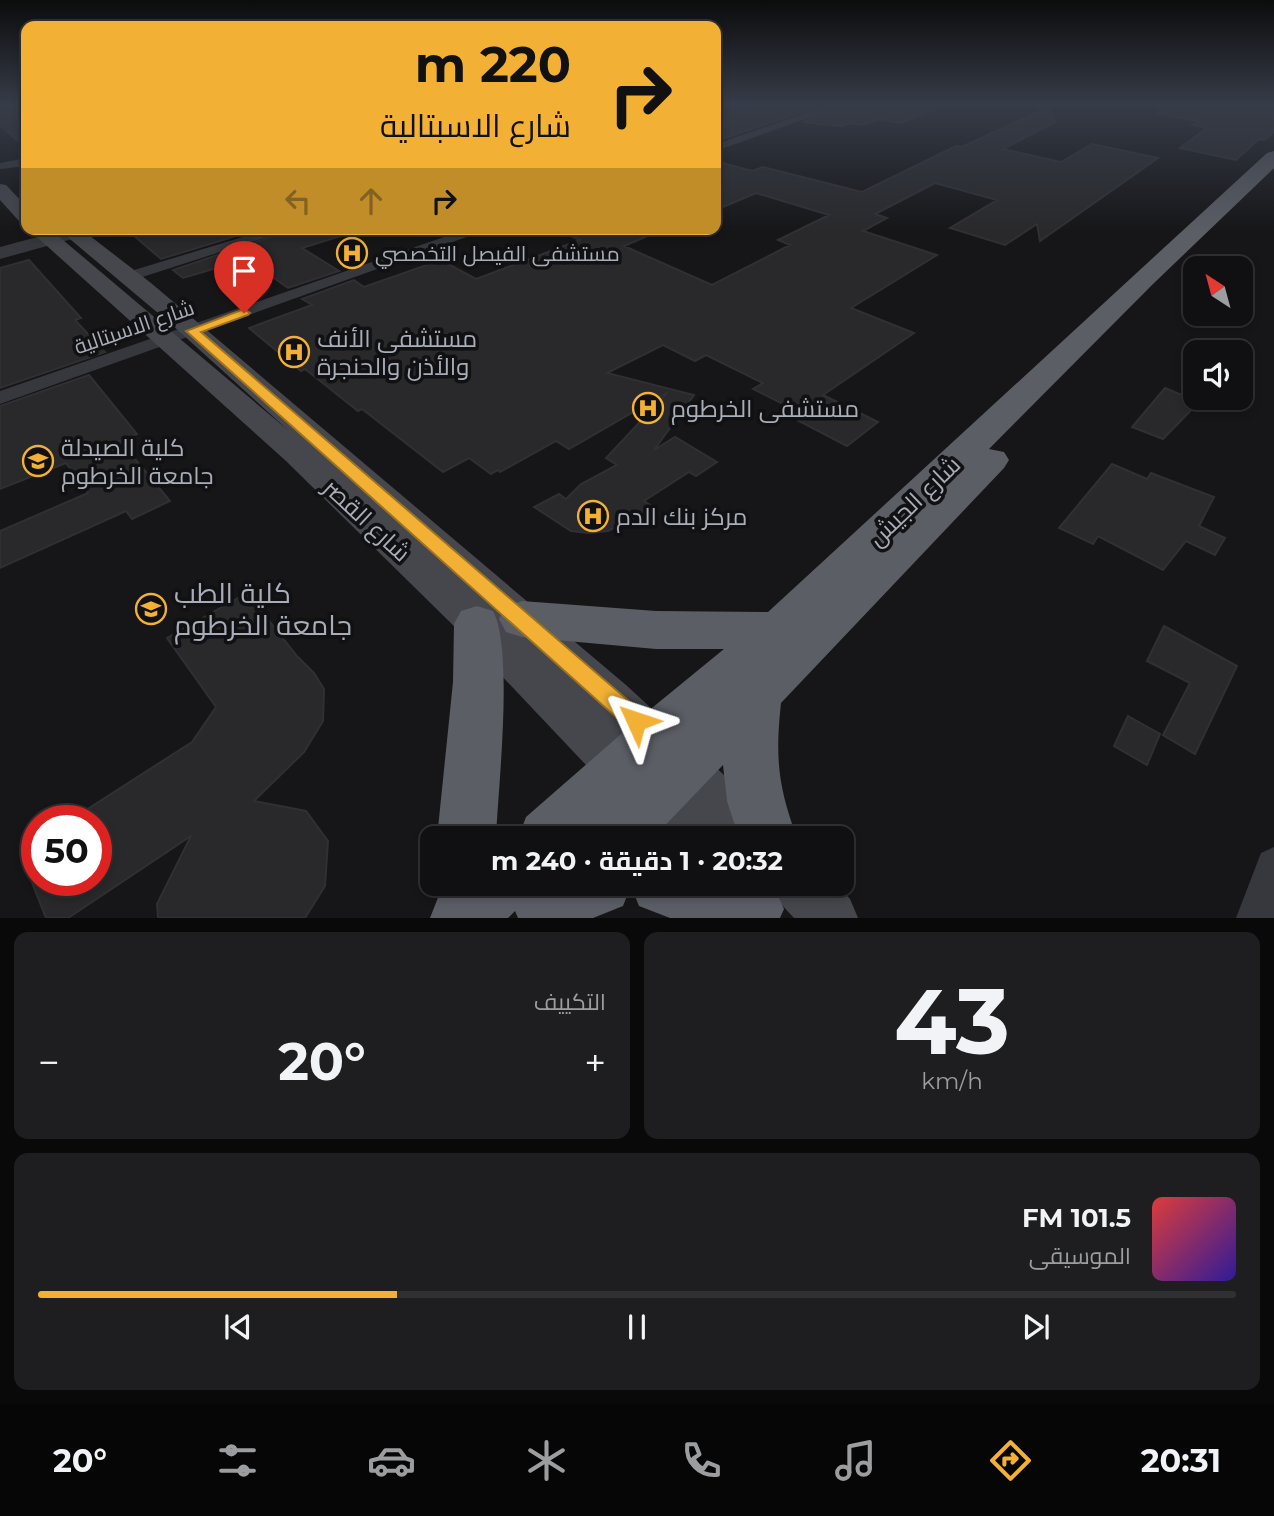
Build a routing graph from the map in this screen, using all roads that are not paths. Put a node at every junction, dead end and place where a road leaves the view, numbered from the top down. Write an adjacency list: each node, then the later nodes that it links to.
1 (21, 163): 3 (street)
2 (1273, 163): 15 (highway, شارع الجيش)
3 (2, 165): 4 (main road)
4 (19, 183)
5 (4, 198): 6 (main road, شارع القصر)
6 (21, 208)
7 (45, 235): 12 (street)
8 (63, 235): 14 (main road, شارع القصر)
9 (64, 235): 13 (main road, شارع القصر)
10 (265, 235): 13 (street)
11 (464, 235): 14 (street, شارع الاسبتالية)
12 (0, 253)
13 (127, 277): 14 (main road, شارع القصر)
14 (179, 335): 16 (street, شارع الاسبتالية); 17 (main road, شارع القصر); 17 (main road, شارع القصر)
15 (1044, 389): 18 (highway, شارع الجيش); 19 (highway, شارع الجيش)
16 (0, 398)
17 (500, 622): 18 (highway); 20 (main road, شارع القصر); 20 (main road, شارع القصر); 21 (highway)
18 (779, 631): 20 (highway, شارع الجيش)
19 (757, 695): 20 (highway, شارع الجيش); 26 (highway)
20 (654, 768): 22 (highway, شارع الجيش); 23 (highway, شارع الجيش); 24 (main road, شارع القصر); 25 (main road, شارع القصر)
21 (467, 826)
22 (565, 826)
23 (620, 826)
24 (682, 826)
25 (738, 826)
26 (763, 826)
27 (1274, 866): 34 (street)
28 (453, 896): 31 (highway)
29 (533, 897): 32 (highway)
30 (760, 898): 33 (main road)
31 (448, 918)
32 (462, 918)
33 (831, 918)
34 (1256, 918)

